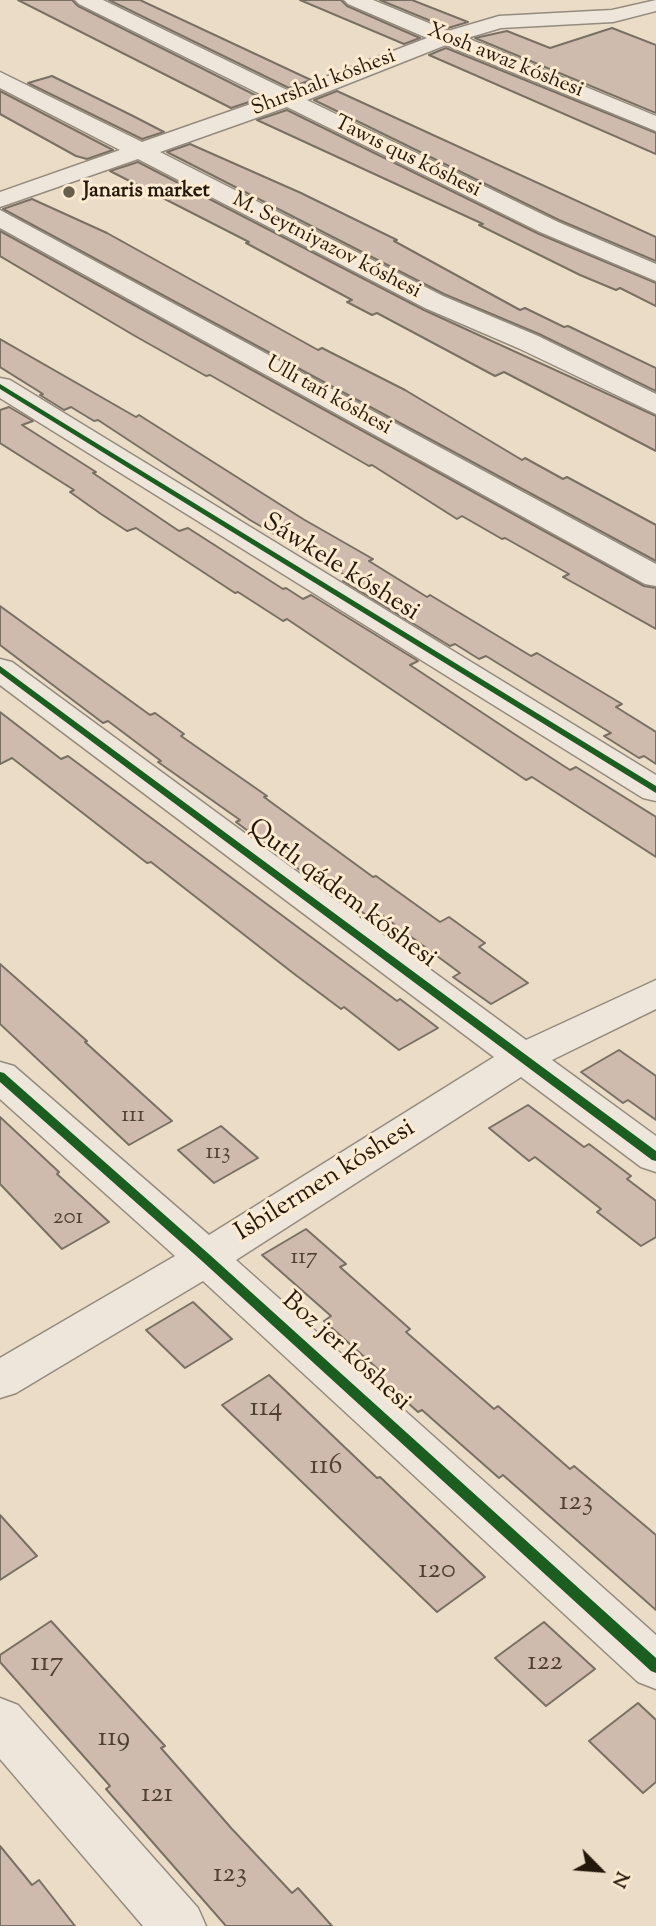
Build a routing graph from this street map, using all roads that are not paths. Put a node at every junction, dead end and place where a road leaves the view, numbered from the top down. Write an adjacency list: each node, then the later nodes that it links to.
1 (86, 0): 9 (street, Tawıs qus kóshesi)
2 (355, 0): 7 (street, Xosh awaz kóshesi)
3 (574, 0): 5 (street)
4 (656, 4): 5 (street, Shırshalı kóshesi)
5 (613, 16): 6 (street); 7 (street, Shırshalı kóshesi)
6 (645, 28)
7 (446, 38): 9 (street, Shırshalı kóshesi); 10 (street, Xosh awaz kóshesi)
8 (0, 79): 11 (street, M. Seytniyazov kóshesi)
9 (288, 99): 11 (street, Shırshalı kóshesi); 14 (street, Tawıs qus kóshesi)
10 (656, 124)
11 (141, 152): 12 (street, Shırshalı kóshesi); 16 (street, M. Seytniyazov kóshesi)
12 (0, 200)
13 (0, 218): 17 (street, Ullı tań kóshesi)
14 (656, 273)
15 (0, 386): 19 (street, Sáwkele kóshesi)
16 (656, 405)
17 (656, 577)
18 (0, 669): 21 (street, Qutlı qádem kóshesi)
19 (656, 790)
20 (656, 993): 21 (street, Isbilermen kóshesi)
21 (522, 1058): 23 (street, Qutlı qádem kóshesi); 24 (street, Isbilermen kóshesi)
22 (0, 1076): 24 (street, Boz jer kóshesi)
23 (656, 1157)
24 (206, 1258): 25 (street, Isbilermen kóshesi); 26 (street, Boz jer kóshesi)
25 (0, 1380)
26 (656, 1667)
27 (0, 1721): 28 (street)
28 (178, 1926)

